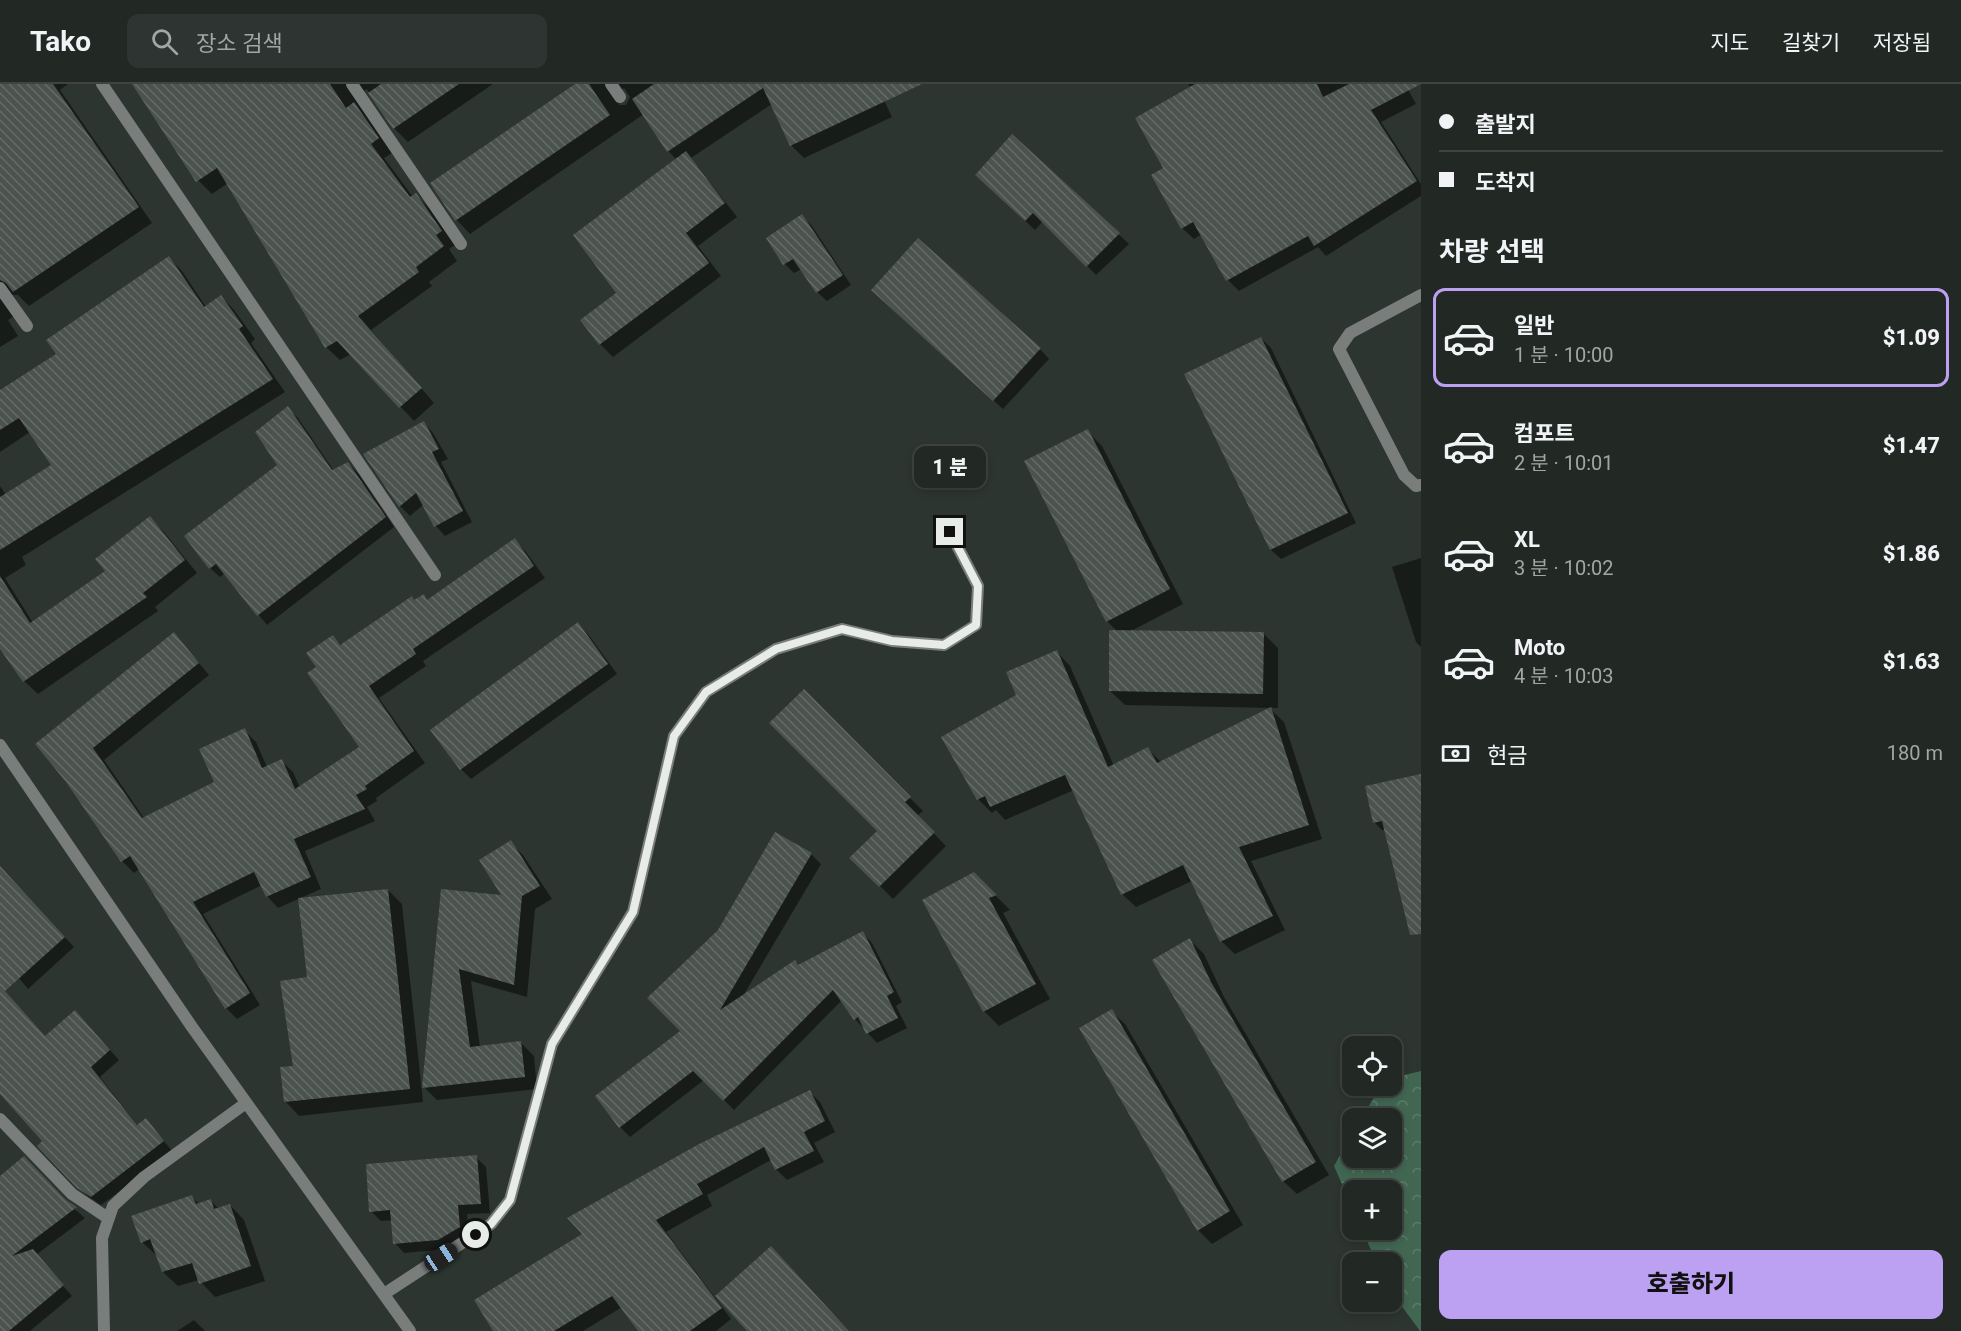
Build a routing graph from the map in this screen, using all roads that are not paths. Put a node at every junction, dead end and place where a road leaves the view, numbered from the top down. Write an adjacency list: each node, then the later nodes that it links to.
1 (102, 84): 11 (street)
2 (352, 84): 5 (street)
3 (611, 84): 4 (street)
4 (620, 97)
5 (461, 244)
6 (0, 288): 8 (street)
7 (1421, 295): 9 (street)
8 (27, 326)
9 (1421, 485)
10 (950, 532): 16 (street)
11 (435, 575)
12 (0, 745): 13 (street)
13 (246, 1103): 15 (street); 16 (street)
14 (0, 1119): 15 (street)
15 (108, 1218): 17 (street)
16 (384, 1294): 18 (street)
17 (104, 1331)
18 (410, 1331)

